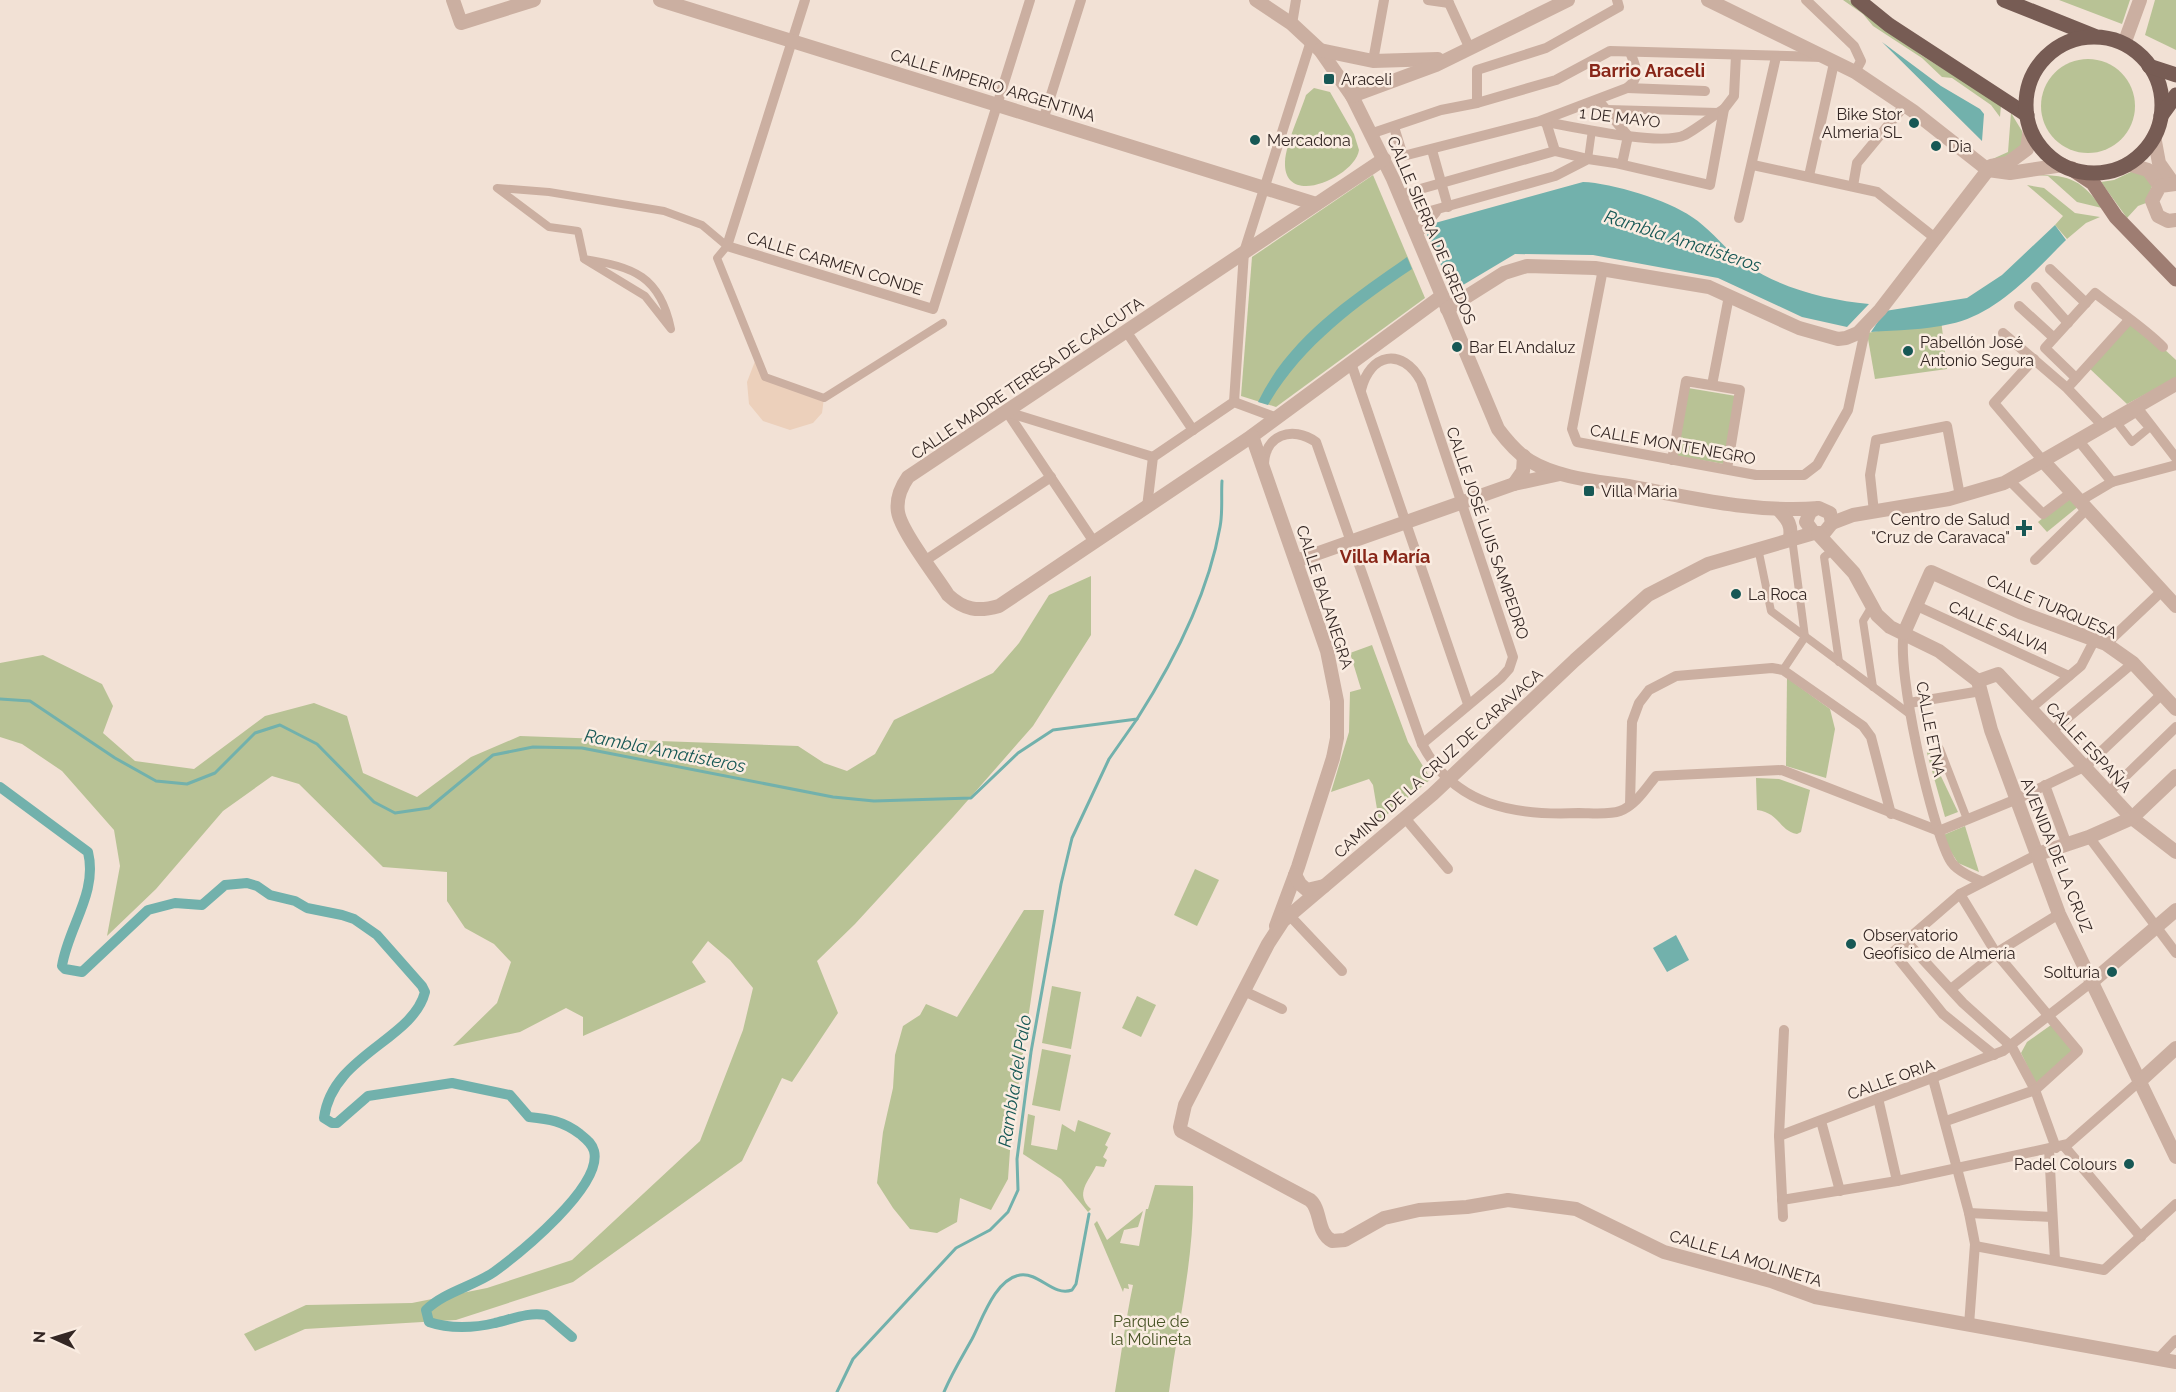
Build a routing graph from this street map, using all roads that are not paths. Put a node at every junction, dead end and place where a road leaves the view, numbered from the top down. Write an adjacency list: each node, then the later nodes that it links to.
1 (453, 0): 2 (street)
2 (534, 0)
3 (660, 0): 21 (street, CALLE IMPERIO ARGENTINA)
4 (805, 0): 21 (street, CALLE CARMEN CONDE)
5 (1030, 0): 40 (street)
6 (1079, 0): 45 (street)
7 (1256, 0): 19 (street, CALLE SIERRA DE GREDOS)
8 (1296, 0): 19 (street)
9 (1383, 0): 30 (street)
10 (1428, 0): 17 (street)
11 (1568, 0): 24 (street)
12 (1708, 0): 29 (street)
13 (1806, 0): 32 (street)
14 (1858, 0): 47 (main road)
15 (2004, 0): 20 (main road)
16 (2140, 0): 22 (street)
17 (1452, 2): 24 (street)
18 (1618, 4): 39 (street)
19 (1292, 24): 23 (street, CALLE SIERRA DE GREDOS)
20 (2097, 38): 22 (main road); 47 (main road)
21 (793, 42): 40 (street, CALLE IMPERIO ARGENTINA); 76 (street, CALLE CARMEN CONDE)
22 (2124, 44): 31 (main road)
23 (1315, 45): 30 (street); 37 (street, CALLE SIERRA DE GREDOS); 66 (street)
24 (1470, 49): 28 (street)
25 (1630, 52): 26 (street); 34 (street); 39 (street)
26 (1736, 55): 27 (street); 43 (street)
27 (1776, 57): 29 (street); 59 (street)
28 (1449, 59): 30 (street); 37 (street)
29 (1828, 60): 32 (street); 62 (street)
30 (1373, 61)
31 (2149, 66): 33 (main road); 44 (main road)
32 (1855, 72): 41 (street)
33 (2176, 75)
34 (1627, 88): 35 (street); 38 (street)
35 (1705, 91)
36 (2176, 95): 44 (main road)
37 (1352, 96): 50 (street, CALLE SIERRA DE GREDOS)
38 (1598, 100): 42 (street); 46 (street)
39 (1477, 103): 48 (street)
40 (999, 105): 45 (street, CALLE IMPERIO ARGENTINA); 76 (street, CALLE CARMEN CONDE)
41 (1905, 105): 61 (street); 65 (street)
42 (1607, 109): 43 (street); 51 (street)
43 (1721, 111): 51 (street, 1 DE MAYO); 57 (street)
44 (2161, 116): 52 (main road)
45 (1044, 117): 66 (street, CALLE IMPERIO ARGENTINA)
46 (1543, 121): 49 (street, 1 DE MAYO); 53 (street); 54 (street)
47 (2029, 121): 60 (main road); 61 (street)
48 (1394, 127): 50 (street); 53 (street)
49 (1592, 130): 51 (street, 1 DE MAYO); 56 (street)
50 (1372, 133): 55 (street, CALLE SIERRA DE GREDOS)
51 (1628, 136): 57 (street)
52 (2154, 136): 58 (main road); 64 (street)
53 (1432, 150): 63 (street)
54 (1555, 151): 56 (street); 63 (street)
55 (1384, 159): 67 (street, CALLE SIERRA DE GREDOS); 68 (street, CALLE MADRE TERESA DE CALCUTA)
56 (1588, 159): 57 (street); 69 (street)
57 (1623, 164)
58 (2128, 164): 60 (main road); 64 (street)
59 (1753, 165): 62 (street); 72 (street)
60 (2067, 167): 61 (street); 81 (main road)
61 (1988, 170): 75 (street)
62 (1809, 176): 65 (street)
63 (1442, 183): 67 (street); 69 (street)
64 (2169, 184): 73 (street)
65 (1853, 186): 75 (street)
66 (1264, 188): 68 (street, CALLE IMPERIO ARGENTINA); 77 (street)
67 (1399, 195): 71 (street, CALLE SIERRA DE GREDOS)
68 (1316, 204): 77 (street, CALLE MADRE TERESA DE CALCUTA)
69 (1448, 207): 70 (street)
70 (1436, 212): 71 (street); 74 (street)
71 (1409, 217): 74 (street, CALLE SIERRA DE GREDOS)
72 (1739, 218)
73 (2173, 222)
74 (1416, 236): 83 (street, CALLE SIERRA DE GREDOS)
75 (1935, 238): 91 (street)
76 (727, 246): 78 (street); 89 (street)
77 (1244, 252): 92 (street, CALLE MADRE TERESA DE CALCUTA); 105 (street)
78 (584, 259): 78 (street)
79 (2050, 268): 85 (street)
80 (1603, 269): 84 (street); 87 (street); 116 (street, CALLE MONTENEGRO)
81 (2176, 279)
82 (2036, 287): 90 (street)
83 (1442, 296): 87 (street, CALLE SIERRA DE GREDOS); 99 (street, CALLE MADRE TERESA DE CALCUTA)
84 (1729, 296): 95 (street); 101 (street)
85 (2086, 303): 88 (street); 90 (street)
86 (2019, 306): 94 (street)
87 (1447, 309): 113 (street, CALLE SIERRA DE GREDOS)
88 (2129, 320): 96 (street); 100 (street)
89 (943, 323)
90 (2068, 323): 94 (street)
91 (1866, 325): 95 (street); 97 (street, CALLE MONTENEGRO)
92 (1126, 332): 107 (street, CALLE MADRE TERESA DE CALCUTA); 110 (street)
93 (2003, 333): 98 (street)
94 (2054, 337): 100 (street)
95 (1840, 339): 97 (street)
96 (2163, 347)
97 (1858, 353): 121 (street, CALLE MONTENEGRO)
98 (2034, 359): 102 (street); 117 (street)
99 (1351, 363): 104 (street); 108 (street, CALLE MADRE TERESA DE CALCUTA)
100 (2076, 378): 102 (street)
101 (1712, 386): 116 (street); 121 (street)
102 (2067, 388): 109 (street)
103 (2174, 389): 106 (street, CAMINO DE LA CRUZ DE CARAVACA)
104 (1361, 390): 130 (street, CALLE JOSÉ LUIS SAMPEDRO); 134 (street)
105 (1234, 402): 108 (street); 110 (street)
106 (2136, 406): 109 (street, CAMINO DE LA CRUZ DE CARAVACA); 115 (street)
107 (1007, 412): 114 (street); 124 (street); 141 (street, CALLE MADRE TERESA DE CALCUTA)
108 (1277, 418): 111 (street, CALLE MADRE TERESA DE CALCUTA)
109 (2104, 427): 112 (street, CAMINO DE LA CRUZ DE CARAVACA)
110 (1193, 430): 114 (street)
111 (1252, 436): 120 (street, CALLE BALANEGRA); 131 (street, CALLE MADRE TERESA DE CALCUTA)
112 (2079, 441): 117 (street, CAMINO DE LA CRUZ DE CARAVACA); 126 (street)
113 (1524, 456): 118 (street, CALLE SIERRA DE GREDOS); 122 (street)
114 (1153, 457): 131 (street)
115 (2176, 458)
116 (1671, 459): 121 (street, CALLE MONTENEGRO)
117 (2044, 462): 125 (street, CAMINO DE LA CRUZ DE CARAVACA); 129 (street)
118 (1540, 465): 122 (street); 123 (street, CALLE SIERRA DE GREDOS)
119 (2176, 465): 126 (street)
120 (1264, 469): 138 (street); 143 (street, CALLE BALANEGRA)
121 (1727, 469)
122 (1523, 471): 127 (street)
123 (1563, 473): 127 (street); 132 (street, CALLE SIERRA DE GREDOS)
124 (1051, 477): 137 (street); 141 (street)
125 (2009, 480): 128 (street, CAMINO DE LA CRUZ DE CARAVACA); 129 (street)
126 (2112, 482): 129 (street)
127 (1514, 484): 130 (street)
128 (1960, 496): 133 (street, CAMINO DE LA CRUZ DE CARAVACA); 133 (street)
129 (2080, 501): 142 (street); 144 (street)
130 (1461, 503): 134 (street); 158 (street, CALLE JOSÉ LUIS SAMPEDRO)
131 (1147, 507): 137 (street, CALLE MADRE TERESA DE CALCUTA)
132 (1779, 510): 135 (street, CALLE SIERRA DE GREDOS); 136 (street)
133 (1874, 512): 135 (street, CAMINO DE LA CRUZ DE CARAVACA)
134 (1407, 522): 138 (street); 158 (street)
135 (1819, 522): 136 (street, CAMINO DE LA CRUZ DE CARAVACA); 140 (street)
136 (1793, 537): 139 (street, CAMINO DE LA CRUZ DE CARAVACA); 149 (street)
137 (1094, 542): 141 (street, CALLE MADRE TERESA DE CALCUTA)
138 (1350, 542): 143 (street); 165 (street)
139 (1758, 548): 149 (street); 169 (street, CAMINO DE LA CRUZ DE CARAVACA)
140 (1832, 548): 145 (street); 151 (street)
141 (926, 560)
142 (2035, 560)
143 (1296, 561): 184 (street, CALLE BALANEGRA)
144 (2162, 591): 147 (street); 150 (street)
145 (1872, 606): 148 (street); 156 (street)
146 (1917, 606): 148 (street); 150 (street, CALLE TURQUESA); 154 (street, CALLE SALVIA)
147 (2176, 606)
148 (1904, 633): 155 (street); 159 (street, CALLE ETNA)
149 (1805, 637): 151 (street); 153 (street)
150 (2100, 642): 152 (street, CALLE TURQUESA); 154 (street)
151 (1839, 662): 156 (street)
152 (2133, 663): 157 (street, CALLE TURQUESA); 164 (street)
153 (1783, 670): 173 (street); 174 (street)
154 (2069, 676): 160 (street)
155 (1980, 686): 159 (street); 160 (street, CALLE ESPAÑA); 172 (street, AVENIDA DE LA CRUZ)
156 (1873, 687): 162 (street)
157 (2162, 694): 161 (street, CALLE TURQUESA); 167 (street)
158 (1468, 704): 165 (street, CALLE JOSÉ LUIS SAMPEDRO)
159 (1908, 704): 162 (street, CALLE ETNA)
160 (2030, 709): 164 (street, CALLE ESPAÑA)
161 (2176, 709)
162 (1911, 715): 178 (street, CALLE ETNA)
163 (2176, 728): 171 (street)
164 (2052, 731): 167 (street, CALLE ESPAÑA)
165 (1422, 744): 169 (street)
166 (1940, 749): 177 (street)
167 (2086, 766): 170 (street); 171 (street, CALLE ESPAÑA)
168 (2176, 776): 176 (street)
169 (1448, 780): 173 (street); 175 (street, CAMINO DE LA CRUZ DE CARAVACA)
170 (2045, 785): 172 (street); 180 (street)
171 (2109, 792): 176 (street, CALLE ESPAÑA)
172 (2017, 798): 177 (street); 182 (street, AVENIDA DE LA CRUZ)
173 (1630, 805): 174 (street)
174 (1891, 814): 178 (street)
175 (1405, 818): 183 (street); 185 (street, CAMINO DE LA CRUZ DE CARAVACA)
176 (2132, 818): 179 (street); 181 (street, CALLE ESPAÑA)
177 (1967, 819): 178 (street)
178 (1938, 831): 186 (street, CALLE ETNA)
179 (2089, 837): 180 (street); 191 (street)
180 (2067, 845): 182 (street)
181 (2175, 849)
182 (2038, 854): 186 (street); 189 (street, AVENIDA DE LA CRUZ)
183 (1448, 869)
184 (1295, 875): 185 (street); 193 (street, CALLE BALANEGRA)
185 (1334, 880): 190 (street, CAMINO DE LA CRUZ DE CARAVACA)
186 (1983, 882): 187 (street)
187 (1960, 894): 192 (street); 194 (street)
188 (2176, 910): 191 (street)
189 (2059, 914): 194 (street); 197 (street, AVENIDA DE LA CRUZ)
190 (1290, 916): 193 (street, CAMINO DE LA CRUZ DE CARAVACA); 196 (street)
191 (2155, 928): 195 (street); 197 (street)
192 (1905, 940): 198 (street); 204 (street)
193 (1268, 944): 199 (street, CAMINO DE LA CRUZ DE CARAVACA)
194 (1996, 952): 198 (street); 201 (street)
195 (2176, 953)
196 (1342, 971)
197 (2093, 981): 201 (street, CALLE ORIA); 207 (street, AVENIDA DE LA CRUZ)
198 (1951, 989): 203 (street)
199 (1244, 991): 200 (street); 212 (street, CAMINO DE LA CRUZ DE CARAVACA)
200 (1282, 1009)
201 (2048, 1017): 203 (street, CALLE ORIA); 208 (street)
202 (1784, 1030): 213 (street)
203 (2012, 1047): 204 (street, CALLE ORIA); 208 (street)
204 (1994, 1055): 206 (street, CALLE ORIA)
205 (2174, 1055): 207 (street)
206 (1933, 1079): 209 (street, CALLE ORIA); 211 (street)
207 (2141, 1080): 214 (street); 215 (street, AVENIDA DE LA CRUZ)
208 (2035, 1090): 211 (street); 214 (street)
209 (1878, 1098): 210 (street, CALLE ORIA); 217 (street)
210 (1821, 1121): 213 (street, CALLE ORIA); 218 (street)
211 (1946, 1121): 216 (street)
212 (1182, 1131): 227 (street, CALLE LA MOLINETA)
213 (1779, 1136): 219 (street)
214 (2056, 1148): 216 (street); 223 (street); 224 (street)
215 (2175, 1150)
216 (1956, 1168): 217 (street); 221 (street)
217 (1897, 1181): 218 (street)
218 (1840, 1191): 219 (street)
219 (1782, 1200): 222 (street)
220 (2176, 1204): 224 (street)
221 (1969, 1213): 223 (street); 225 (street)
222 (1783, 1217)
223 (2052, 1217): 226 (street)
224 (2141, 1237): 226 (street)
225 (1975, 1246): 226 (street); 227 (street)
226 (2055, 1260)
227 (1969, 1325): 229 (street, CALLE LA MOLINETA)
228 (2176, 1340): 229 (street)
229 (2158, 1359): 230 (street, CALLE LA MOLINETA)
230 (2176, 1362)

